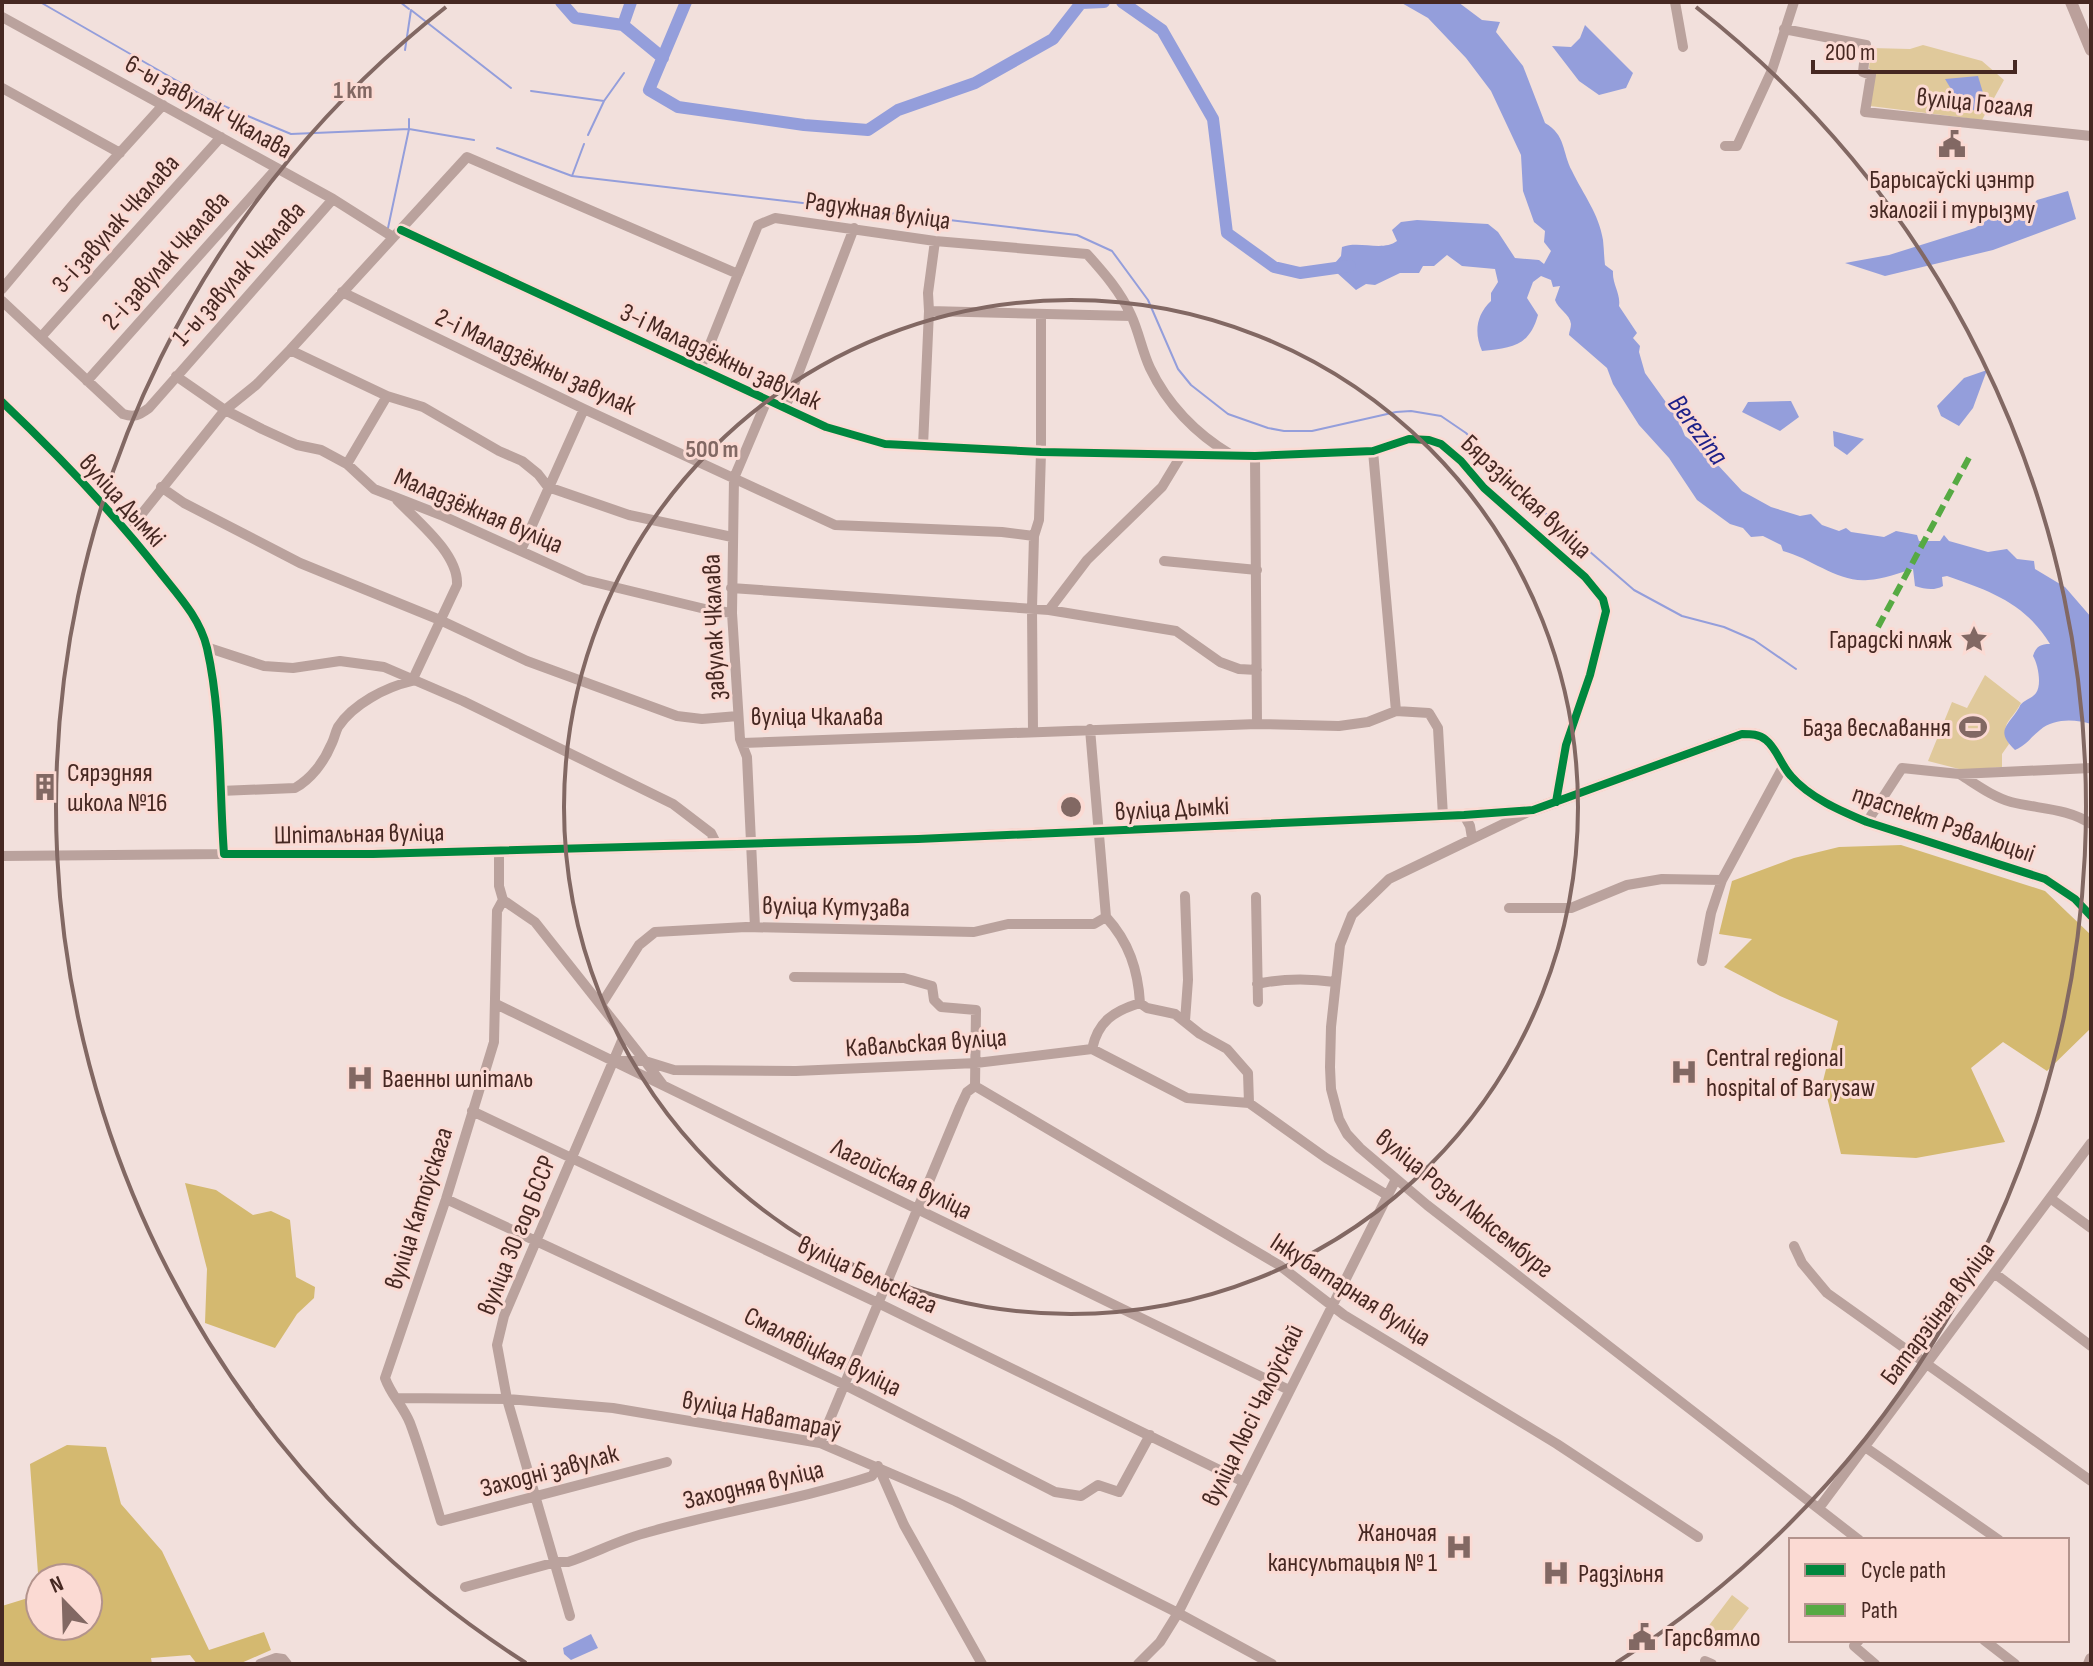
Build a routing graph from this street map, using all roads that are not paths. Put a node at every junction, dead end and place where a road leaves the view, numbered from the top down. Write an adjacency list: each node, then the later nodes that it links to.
1 (1675, 2): 6 (street)
2 (1794, 2): 5 (street)
3 (2071, 2): 7 (main road)
4 (2, 17): 9 (street, 6-ы завулак Чкалава)
5 (1784, 29): 10 (street, вуліца Гогаля); 12 (street)
6 (1683, 47)
7 (2091, 50)
8 (2, 88): 13 (street)
9 (163, 105): 11 (street, 6-ы завулак Чкалава); 13 (street)
10 (2091, 136)
11 (221, 137): 14 (street, 6-ы завулак Чкалава); 26 (street, 3-і завулак Чкалава)
12 (1725, 146)
13 (120, 153): 20 (street)
14 (277, 168): 15 (street, 6-ы завулак Чкалава); 30 (street, 2-і завулак Чкалава)
15 (333, 199): 17 (street, 6-ы завулак Чкалава); 29 (street, 1-ы завулак Чкалава)
16 (854, 228): 18 (street, Радужная вуліца); 19 (street, Радужная вуліца); 34 (street)
17 (397, 233): 19 (street); 21 (street); 28 (street, 3-і Маладзёжны завулак)
18 (935, 241): 23 (street); 25 (street, Радужная вуліца)
19 (738, 274): 28 (street, Радужная вуліца)
20 (2, 289)
21 (342, 292): 27 (street); 35 (street, 2-і Маладзёжны завулак)
22 (2, 301): 26 (street)
23 (929, 311): 24 (street); 37 (street)
24 (1041, 315): 25 (street); 39 (street)
25 (1131, 316): 41 (street, Радужная вуліца)
26 (41, 337): 30 (street)
27 (290, 350): 31 (street); 36 (street)
28 (700, 369): 32 (street, 3-і Маладзёжны завулак)
29 (176, 376): 30 (street); 36 (street, Маладзёжная вуліца)
30 (87, 381)
31 (387, 396): 43 (street); 46 (street)
32 (767, 400): 34 (street, 3-і Маладзёжны завулак); 44 (street)
33 (2, 402): 48 (street, вуліца Дымкі)
34 (785, 408): 37 (street, 3-і Маладзёжны завулак)
35 (584, 409): 44 (street, 2-і Маладзёжны завулак); 46 (street)
36 (225, 410): 43 (street, Маладзёжная вуліца); 45 (street)
37 (923, 446): 39 (street, 3-і Маладзёжны завулак)
38 (1373, 451): 42 (street, Бярэзінская вуліца); 62 (street); 73 (street, Бярэзінская вуліца)
39 (1041, 452): 40 (street, 3-і Маладзёжны завулак); 49 (street)
40 (1182, 454): 41 (street, Бярэзінская вуліца); 56 (street)
41 (1232, 455): 42 (street, Бярэзінская вуліца)
42 (1255, 456): 53 (street)
43 (347, 464): 47 (street, Маладзёжная вуліца)
44 (734, 478): 49 (street, 2-і Маладзёжны завулак); 50 (street, завулак Чкалава)
45 (161, 487): 48 (street); 58 (street, вуліца Чкалава)
46 (548, 487): 50 (street); 51 (street)
47 (396, 499): 51 (street, Маладзёжная вуліца); 58 (street)
48 (128, 531): 59 (street, вуліца Дымкі)
49 (1034, 536): 55 (street)
50 (732, 537): 54 (street, завулак Чкалава)
51 (521, 550): 57 (street, Маладзёжная вуліца)
52 (1164, 561): 53 (street)
53 (1257, 570): 60 (street)
54 (731, 588): 55 (street); 57 (street, завулак Чкалава)
55 (1032, 608): 56 (street); 66 (street)
56 (1049, 610): 60 (street)
57 (732, 613): 63 (street, завулак Чкалава)
58 (440, 620): 61 (street); 63 (street, вуліца Чкалава)
59 (206, 647): 61 (street); 72 (street)
60 (1257, 670): 64 (street)
61 (412, 681): 72 (street); 82 (street)
62 (1396, 711): 64 (street, вуліца Чкалава); 76 (street)
63 (738, 716): 68 (street, вуліца Чкалава)
64 (1257, 724): 65 (street, вуліца Чкалава)
65 (1090, 729): 66 (street, вуліца Чкалава); 79 (street)
66 (1033, 731): 68 (street, вуліца Чкалава)
67 (1754, 734): 69 (main road, праспект Рэвалюцыі); 73 (main road, вуліца Розы Люксембург)
68 (742, 743): 81 (street)
69 (1783, 767): 77 (main road, праспект Рэвалюцыі); 86 (street)
70 (2091, 768): 71 (street)
71 (1959, 774): 77 (street); 78 (street)
72 (220, 791): 84 (street)
73 (1556, 802): 74 (main road, вуліца Розы Люксембург)
74 (1533, 810): 75 (main road, вуліца Дымкі); 80 (street, вуліца Розы Люксембург)
75 (1464, 815): 76 (main road, вуліца Дымкі); 80 (street)
76 (1443, 816): 79 (main road, вуліца Дымкі)
77 (1867, 822): 91 (main road, праспект Рэвалюцыі)
78 (2091, 824)
79 (1100, 831): 81 (main road, вуліца Дымкі); 92 (street)
80 (1472, 838): 96 (street, вуліца Розы Люксембург)
81 (750, 842): 82 (main road, вуліца Дымкі); 93 (street)
82 (716, 843): 83 (main road, Шпітальная вуліца)
83 (499, 851): 84 (main road, Шпітальная вуліца); 89 (street, вуліца Катоўскага)
84 (224, 854): 85 (street, Шпітальная вуліца)
85 (2, 856)
86 (1722, 880): 90 (street); 94 (street)
87 (1185, 896): 102 (street)
88 (1256, 897): 97 (street)
89 (503, 900): 100 (street, вуліца Катоўскага); 101 (street)
90 (1509, 908)
91 (2091, 916)
92 (1106, 917): 93 (street, вуліца Кутузава); 99 (street)
93 (755, 927): 101 (street, вуліца Кутузава)
94 (1702, 961)
95 (794, 977): 107 (street)
96 (1335, 982): 97 (street); 114 (street, вуліца Розы Люксембург)
97 (1257, 984): 98 (street)
98 (1258, 1002)
99 (1140, 1003): 102 (street); 104 (street)
100 (496, 1004): 105 (street, Лагойская вуліца); 111 (street, вуліца Катоўскага)
101 (601, 1005): 103 (street)
102 (1185, 1021): 110 (street)
103 (624, 1036): 105 (street, вуліца 30 год БССР); 106 (street)
104 (1092, 1049): 107 (street, Кавальская вуліца); 110 (street)
105 (612, 1061): 106 (street, Кавальская вуліца); 109 (street, Лагойская вуліца); 113 (street, вуліца 30 год БССР)
106 (645, 1061): 107 (street, Кавальская вуліца); 109 (street)
107 (976, 1063): 108 (street)
108 (975, 1086): 118 (street); 124 (street, Інкубатарная вуліца)
109 (665, 1087): 118 (street, Лагойская вуліца)
110 (1249, 1103): 115 (street)
111 (472, 1111): 113 (street, вуліца Бельскага); 117 (street, вуліца Катоўскага)
112 (2091, 1143): 116 (street, Батарэйная вуліца)
113 (570, 1157): 120 (street, вуліца 30 год БССР); 123 (street, вуліца Бельскага)
114 (1396, 1179): 115 (street, вуліца Люсі Чалоўскай); 139 (street, вуліца Розы Люксембург)
115 (1387, 1195): 124 (street, вуліца Люсі Чалоўскай)
116 (2050, 1198): 119 (street); 122 (street, Батарэйная вуліца)
117 (446, 1199): 120 (street, Смалявіцкая вуліца); 129 (street, вуліца Катоўскага)
118 (918, 1210): 123 (street); 128 (street, Лагойская вуліца)
119 (2091, 1228)
120 (536, 1241): 127 (street, Смалявіцкая вуліца); 130 (street, вуліца 30 год БССР)
121 (1794, 1246): 126 (street)
122 (1994, 1273): 125 (street); 126 (street, Батарэйная вуліца)
123 (878, 1303): 127 (street); 131 (street, вуліца Бельскага)
124 (1331, 1304): 128 (street, вуліца Люсі Чалоўскай); 141 (street, Інкубатарная вуліца)
125 (2091, 1346)
126 (1925, 1365): 133 (street, Батарэйная вуліца); 136 (street)
127 (843, 1384): 131 (street, Смалявіцкая вуліца); 132 (street)
128 (1289, 1390): 137 (street, вуліца Люсі Чалоўскай)
129 (397, 1398): 130 (street, вуліца Наватараў); 140 (street, вуліца Катоўскага)
130 (507, 1399): 132 (street, вуліца Наватараў); 138 (street, вуліца 30 год БССР)
131 (1150, 1435): 137 (street, вуліца Бельскага)
132 (820, 1443): 135 (street, вуліца Наватараў)
133 (1865, 1447): 139 (street, Батарэйная вуліца); 143 (street)
134 (667, 1462): 138 (street, Заходні завулак)
135 (878, 1466): 144 (street, Заходняя вуліца); 146 (street, вуліца Наватараў); 153 (street)
136 (2091, 1481)
137 (1244, 1482): 146 (street, вуліца Люсі Чалоўскай)
138 (535, 1496): 140 (street, Заходні завулак); 144 (street, вуліца 30 год БССР)
139 (1819, 1508): 142 (street, вуліца Розы Люксембург)
140 (441, 1521)
141 (1698, 1537)
142 (1856, 1538)
143 (1996, 1538)
144 (556, 1562): 145 (street, Заходняя вуліца); 147 (street, вуліца 30 год БССР)
145 (465, 1587)
146 (1178, 1613): 154 (street, вуліца Люсі Чалоўскай); 155 (street, вуліца Наватараў)
147 (570, 1616)
148 (1857, 1642): 156 (street)
149 (1986, 1642): 150 (street)
150 (2010, 1663)
151 (260, 1664): 152 (street)
152 (287, 1664)
153 (982, 1664)
154 (1138, 1664)
155 (1272, 1664)
156 (1875, 1664)

